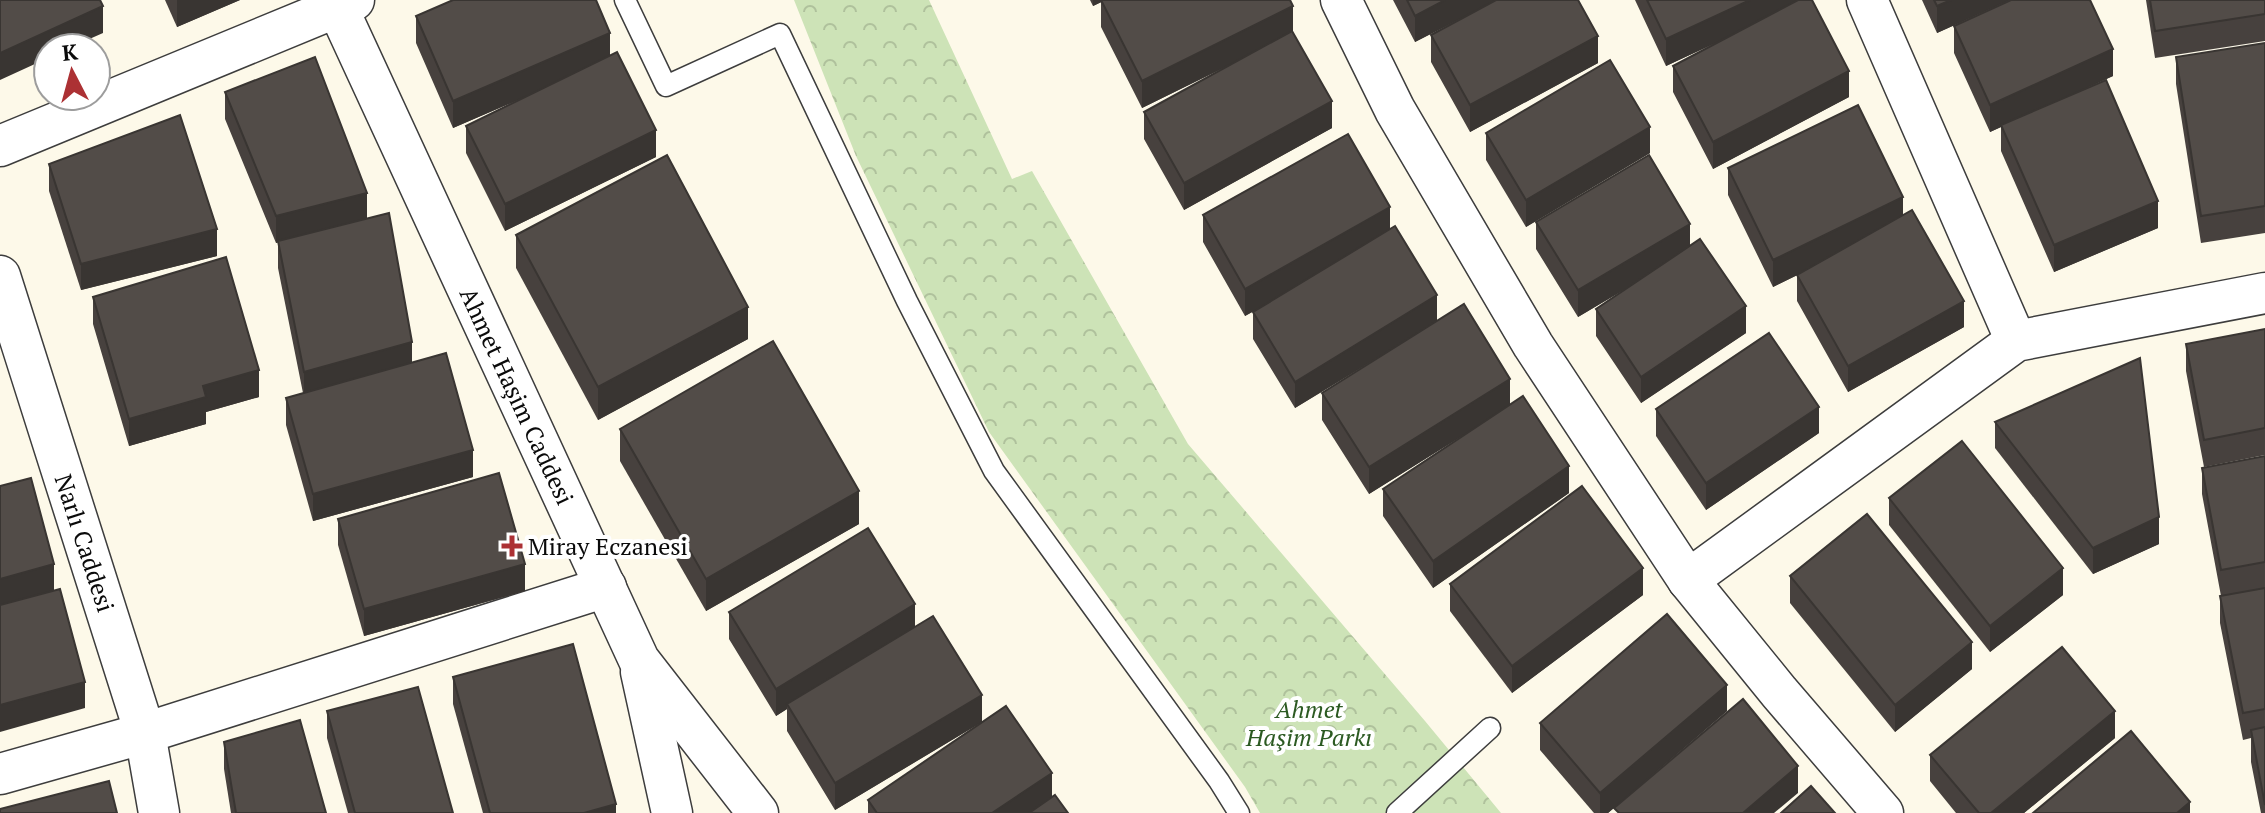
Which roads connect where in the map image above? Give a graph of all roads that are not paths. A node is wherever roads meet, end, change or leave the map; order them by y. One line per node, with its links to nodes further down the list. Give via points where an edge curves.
1 (625, 0): 18 (lane, via 666,86 780,34 994,471)
2 (1341, 0): 9 (street, via 1395,110 1533,345)
3 (1867, 0): 8 (street)
4 (342, 2): 5 (street); 10 (street, Ahmet Haşim Caddesi)
5 (0, 146)
6 (0, 276): 13 (street, Narlı Caddesi)
7 (2265, 293): 8 (street)
8 (2016, 341): 9 (street)
9 (1688, 580): 20 (street)
10 (606, 587): 11 (street, Ahmet Haşim Caddesi); 13 (street)
11 (639, 660): 16 (street); 17 (street, Ahmet Haşim Caddesi)
12 (1490, 728): 19 (lane)
13 (145, 733): 14 (street); 15 (street, Narlı Caddesi)
14 (0, 774)
15 (159, 813)
16 (672, 813)
17 (758, 813)
18 (1239, 813)
19 (1397, 813)
20 (1883, 813)

